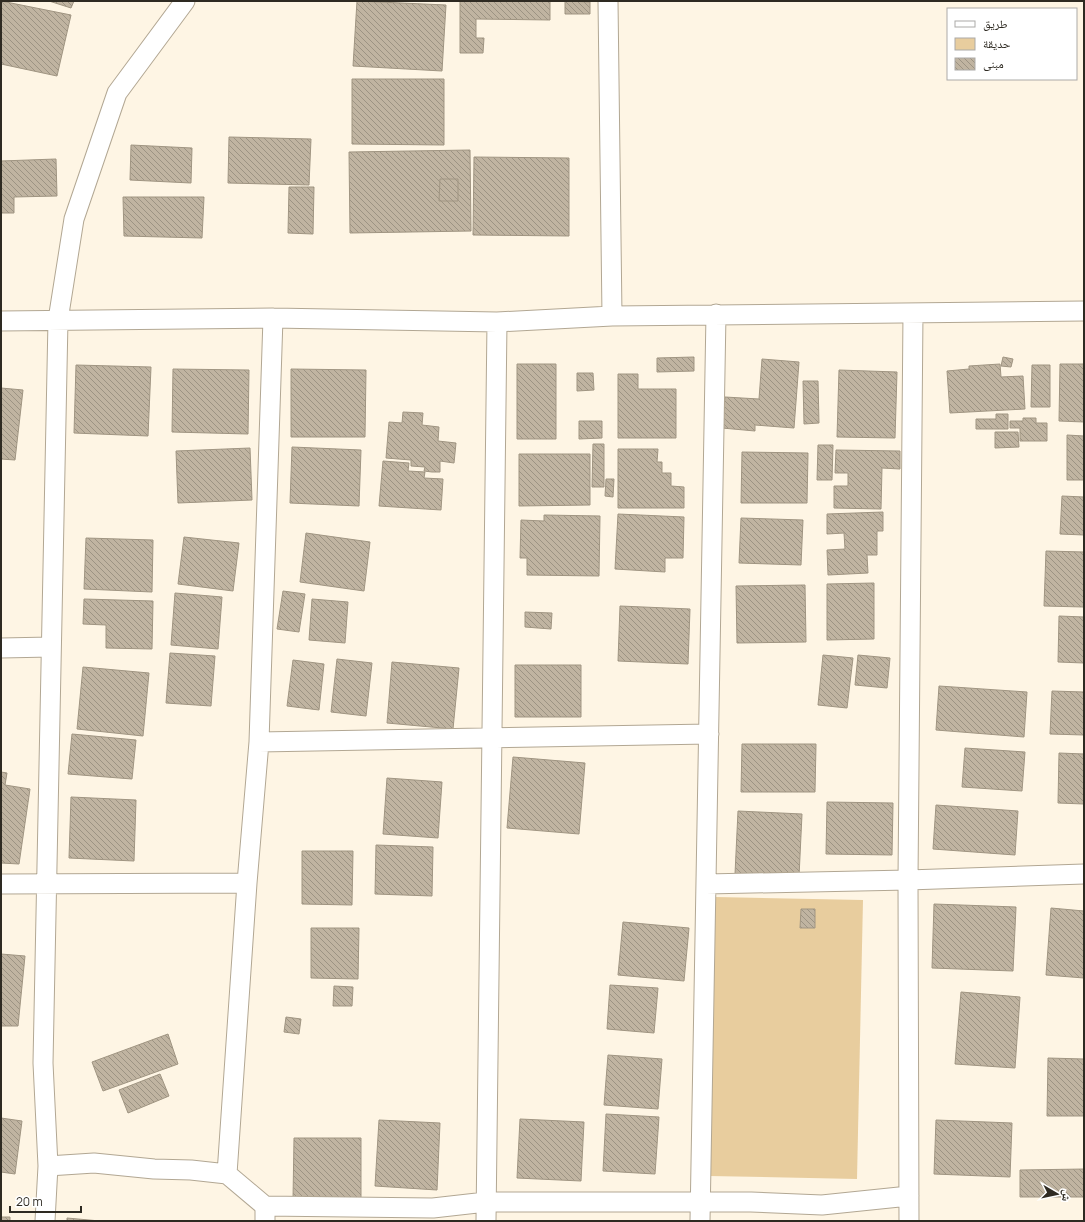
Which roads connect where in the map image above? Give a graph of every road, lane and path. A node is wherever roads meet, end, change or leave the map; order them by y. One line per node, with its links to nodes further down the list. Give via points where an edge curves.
1 (185, 1): 8 (street, via 117,93 74,219)
2 (608, 1): 6 (street)
3 (1084, 311): 4 (street)
4 (913, 313): 5 (street); 17 (street)
5 (716, 314): 6 (street); 13 (street)
6 (612, 316): 10 (street)
7 (273, 318): 8 (street); 10 (street); 15 (street)
8 (58, 320): 9 (street); 11 (street)
9 (1, 321)
10 (497, 322): 14 (street)
11 (51, 647): 12 (street); 20 (street)
12 (1, 648)
13 (709, 734): 14 (street); 21 (street)
14 (492, 738): 15 (street); 26 (street)
15 (259, 742): 18 (street)
16 (1084, 874): 17 (street)
17 (908, 880): 21 (street); 24 (street)
18 (247, 883): 20 (street); 23 (street)
19 (1, 884): 20 (street)
20 (46, 884): 22 (street, via 43,1063)
21 (706, 884): 25 (street)
22 (48, 1166): 23 (street, via 94,1163 154,1170 191,1170); 28 (street)
23 (227, 1174): 27 (street)
24 (910, 1196): 25 (street, via 822,1205); 30 (street)
25 (700, 1201): 26 (street); 29 (street)
26 (486, 1212): 27 (street, via 433,1208)
27 (265, 1214)
28 (45, 1221)
29 (700, 1221)
30 (909, 1221)

